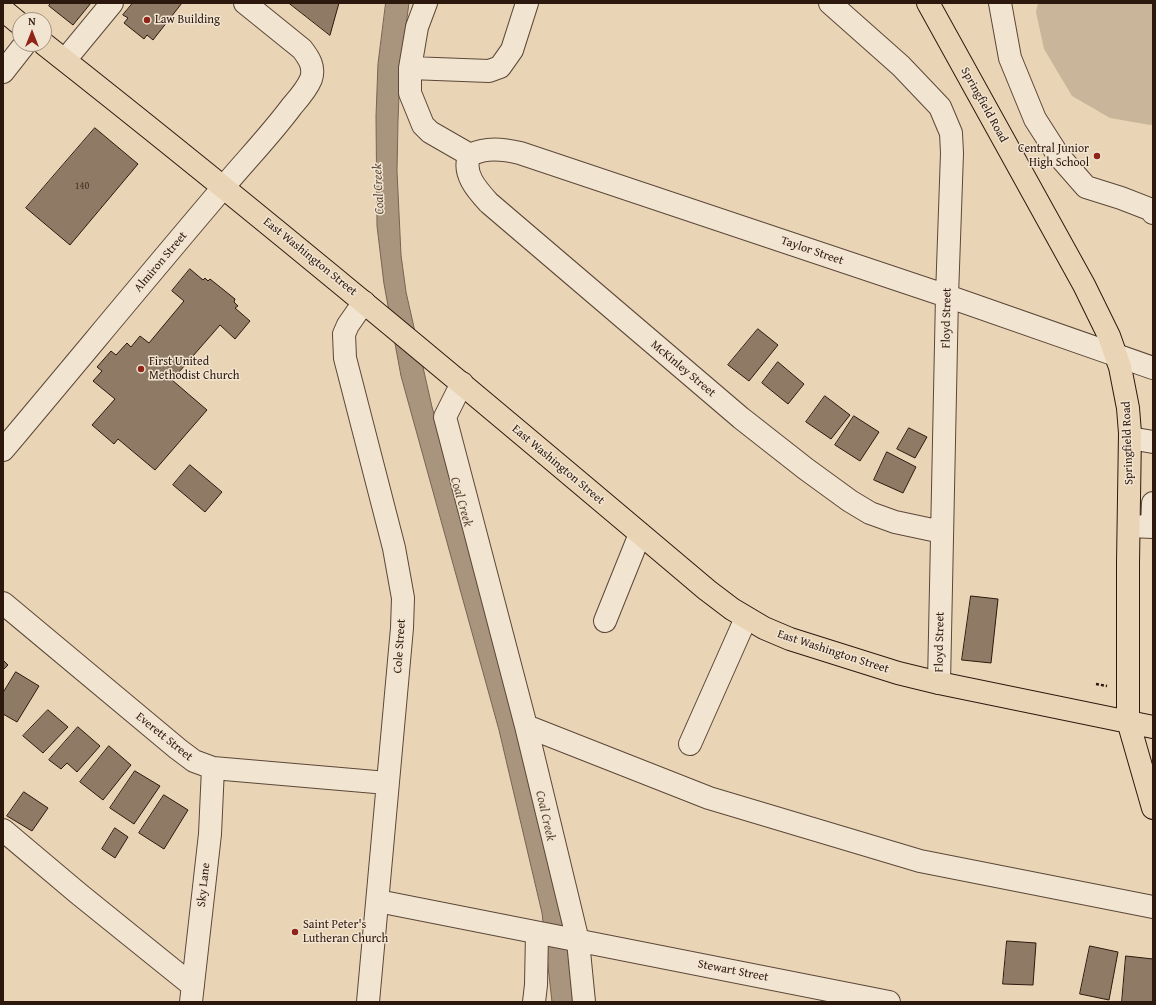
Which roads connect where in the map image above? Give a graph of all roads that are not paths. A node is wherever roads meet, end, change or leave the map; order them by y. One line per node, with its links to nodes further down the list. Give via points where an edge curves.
1 (112, 3): 12 (street)
2 (245, 3): 16 (street, Almiron Street, via 302,49 313,70 308,86 282,120)
3 (426, 3): 13 (street, via 417,27)
4 (527, 3): 13 (street, via 512,50 500,67 489,71)
5 (830, 3): 18 (street, Floyd Street, via 901,66 940,107 947,120 951,133 952,153)
6 (928, 3): 20 (main road, Springfield Road, via 1084,285 1107,330)
7 (1000, 3): 17 (street, via 1010,58 1036,119 1058,155 1086,187 1152,210)
8 (3, 10): 9 (main road)
9 (12, 17)
10 (52, 50): 12 (main road, East Washington Street)
11 (19, 52): 14 (street)
12 (65, 60): 16 (main road, East Washington Street)
13 (410, 68): 15 (street, via 410,93 424,125 430,132)
14 (3, 72)
15 (470, 155): 18 (street, Taylor Street, via 484,150 505,149 520,152); 29 (street, McKinley Street, via 468,170 473,184 489,203 741,418 806,469 870,513 895,522)
16 (224, 186): 19 (main road, East Washington Street); 25 (street, Almiron Street)
17 (1153, 213)
18 (947, 296): 20 (street, Taylor Street); 29 (street, Floyd Street)
19 (364, 302): 22 (main road, East Washington Street); 40 (street, Cole Street, via 344,334 345,358 394,548 402,598 402,628)
20 (1116, 355): 21 (street, Taylor Street); 23 (main road, Springfield Road, via 1125,388)
21 (1153, 368)
22 (462, 383): 30 (main road, East Washington Street); 36 (street, via 446,417)
23 (1130, 438): 24 (street); 27 (main road, Springfield Road)
24 (1153, 442)
25 (3, 450)
26 (1153, 503): 28 (street)
27 (1129, 526): 28 (street); 35 (main road, Springfield Road)
28 (1152, 527)
29 (942, 532): 34 (street, Floyd Street)
30 (640, 534): 32 (main road, East Washington Street, via 707,590); 33 (street)
31 (3, 603): 39 (street, Everett Street, via 178,749 194,761)
32 (746, 618): 34 (main road, East Washington Street, via 790,639); 38 (street)
33 (605, 622)
34 (939, 683): 35 (main road, East Washington Street)
35 (1128, 721): 37 (main road, East Washington Street); 41 (main road, Springfield Road)
36 (526, 726): 44 (street, via 709,798 920,861); 46 (street)
37 (1153, 727)
38 (690, 744)
39 (213, 768): 40 (street, Everett Street); 47 (street, Sky Lane, via 210,834)
40 (387, 783): 43 (street, Cole Street)
41 (1153, 808)
42 (3, 830): 47 (street)
43 (378, 901): 45 (street); 48 (street, Cole Street)
44 (1153, 907)
45 (536, 933): 46 (street, Stewart Street); 49 (street)
46 (578, 941): 50 (street); 51 (street, Stewart Street)
47 (192, 994)
48 (368, 1002)
49 (534, 1002)
50 (584, 1002)
51 (889, 1002)

